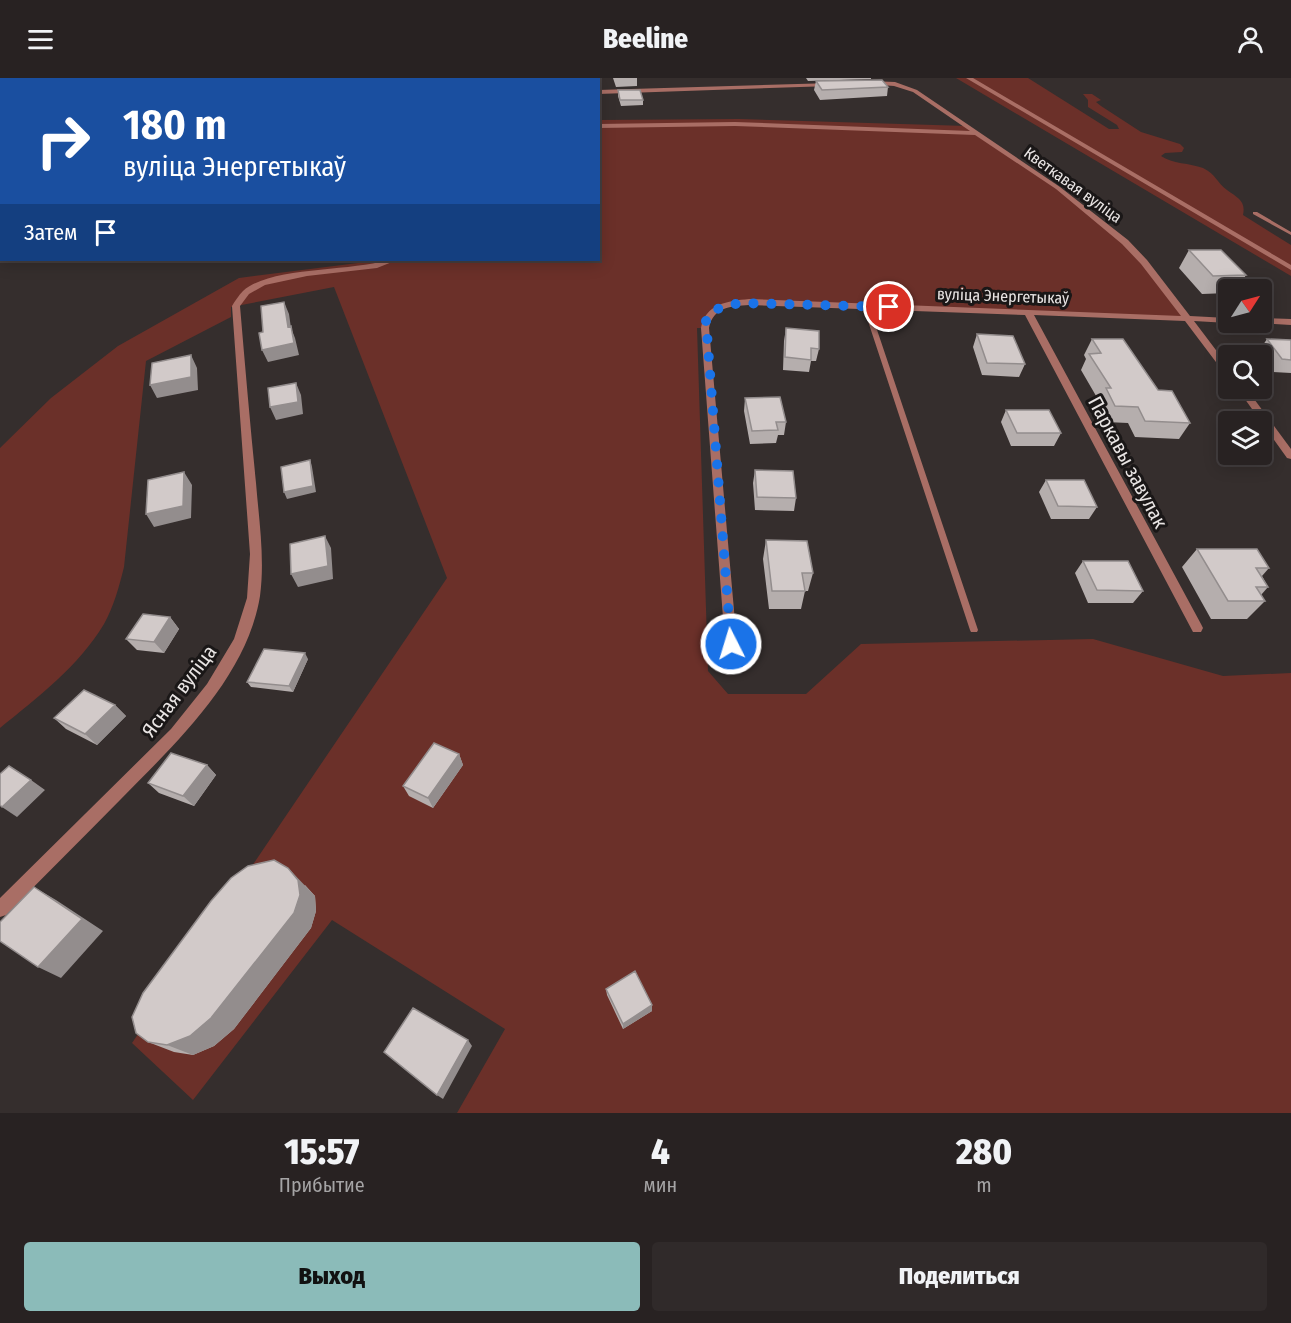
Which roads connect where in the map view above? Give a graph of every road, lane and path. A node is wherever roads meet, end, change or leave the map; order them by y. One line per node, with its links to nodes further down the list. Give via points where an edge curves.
1 (969, 78): 10 (street)
2 (864, 83): 6 (street, Кветкавая вуліца, via 895,84 922,96)
3 (840, 84): 4 (street)
4 (600, 92)
5 (600, 126): 6 (street, via 778,125)
6 (977, 134): 13 (street, Кветкавая вуліца, via 1102,222 1144,262)
7 (1255, 213): 8 (lane)
8 (1291, 234)
9 (390, 261): 23 (street, Ясная вуліца, via 276,279 239,298 236,306 256,554 251,612 225,667 182,725)
10 (1291, 268)
11 (866, 306): 12 (street, вуліца Энергетыкаў); 21 (lane); 22 (street, вуліца Энергетыкаў, via 739,303 709,315 705,328)
12 (1028, 312): 13 (street, вуліца Энергетыкаў); 20 (street, Паркавы завулак)
13 (1188, 318): 14 (street, вуліца Энергетыкаў); 17 (street, Кветкавая вуліца)
14 (1218, 320)
15 (1272, 321): 16 (street)
16 (1291, 322)
17 (1218, 358)
18 (1248, 399): 19 (street)
19 (1291, 456)
20 (1197, 628)
21 (974, 630)
22 (731, 644)
23 (0, 909)

